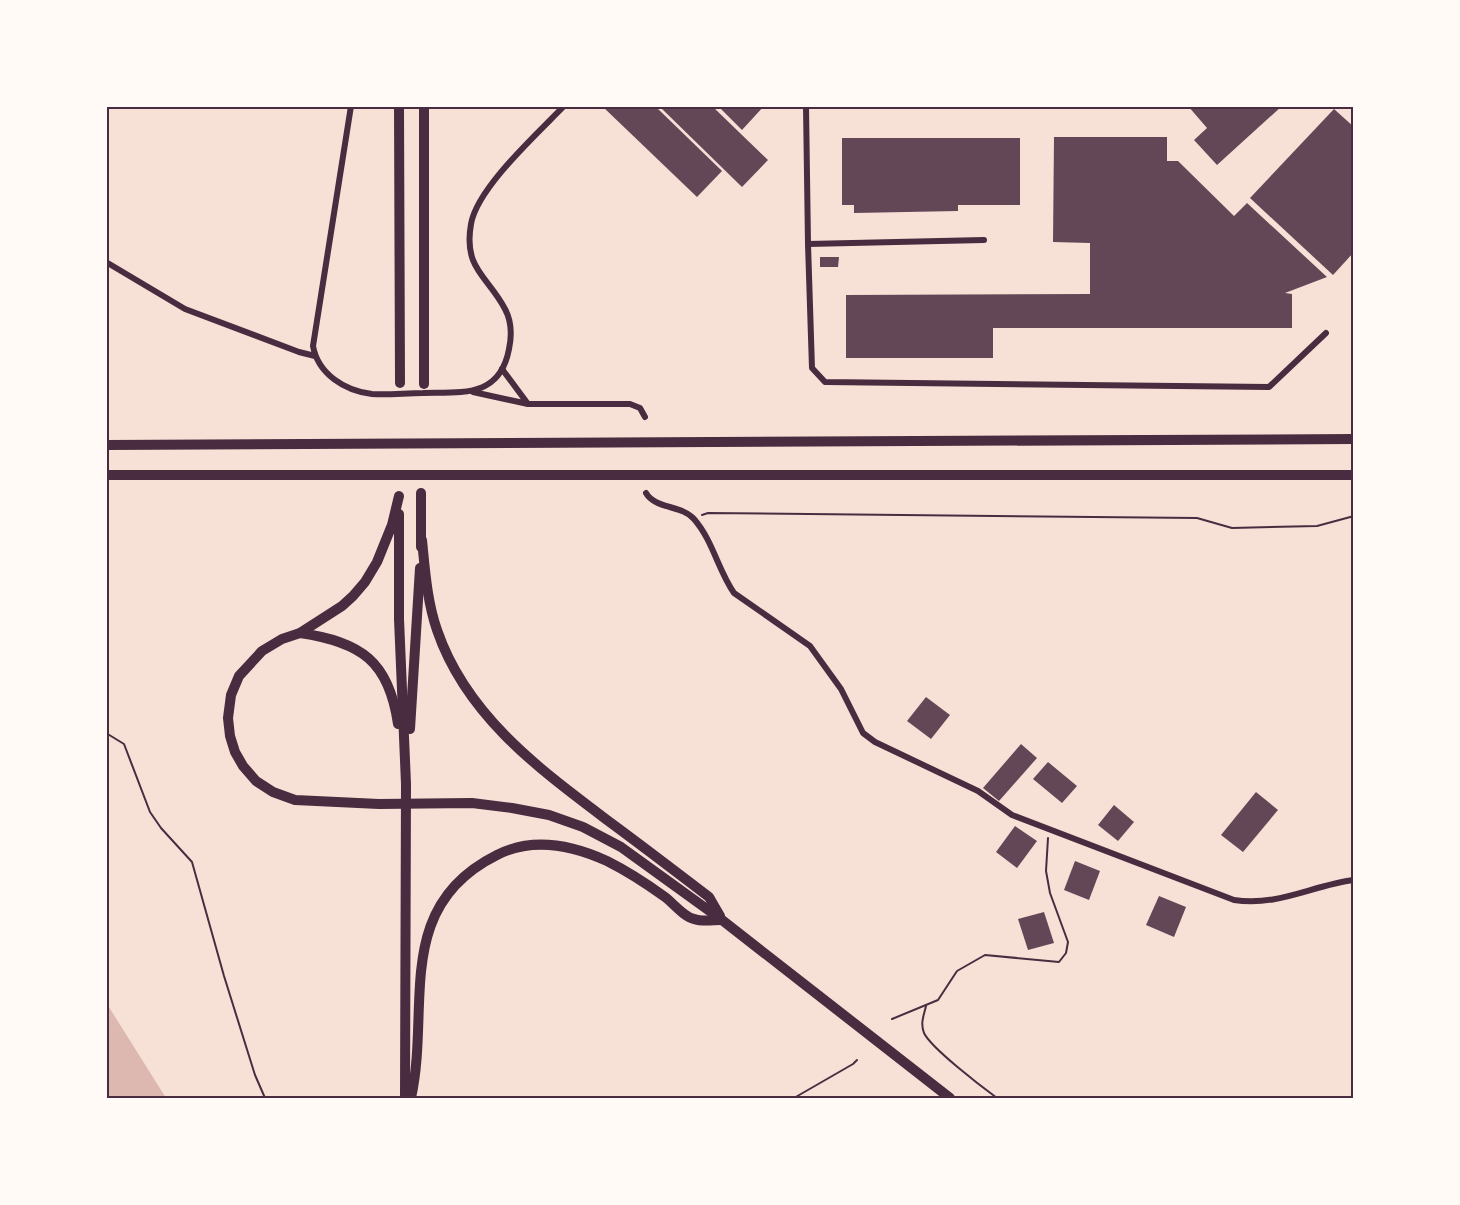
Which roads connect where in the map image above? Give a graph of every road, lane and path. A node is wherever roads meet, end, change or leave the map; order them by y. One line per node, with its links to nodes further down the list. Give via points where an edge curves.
1 (351, 106): 10 (street, via 313,346)
2 (399, 106): 12 (highway)
3 (424, 106): 13 (highway)
4 (564, 106): 11 (street, via 497,178 471,222 473,261 510,323 508,357)
5 (806, 106): 7 (street)
6 (984, 240): 7 (street)
7 (808, 244): 9 (street, via 812,368 825,382 1269,387)
8 (106, 262): 10 (street, via 185,309)
9 (1326, 333)
10 (315, 356): 14 (street, via 332,379 372,394)
11 (502, 369): 14 (street, via 494,380); 15 (street)
12 (400, 383)
13 (424, 384)
14 (472, 392): 15 (street)
15 (528, 404): 16 (street, via 630,404 640,408)
16 (645, 417)
17 (1353, 439): 18 (highway)
18 (106, 445)
19 (106, 475): 20 (highway)
20 (1353, 475)
21 (421, 493): 25 (highway)
22 (646, 493): 24 (street)
23 (1353, 516): 24 (path, via 1317,526 1232,528 1197,518 708,513)
24 (694, 519): 29 (street, via 734,593 798,637 818,656 842,689 857,724 869,739 978,791 1012,815)
25 (422, 540): 28 (highway); 31 (highway, via 428,599 437,630 461,681 481,711 560,784 709,897)
26 (300, 633): 28 (highway, via 345,644 365,655 380,670 395,706); 28 (highway, via 342,606 365,582 389,533 399,496); 31 (highway, via 262,651 239,676 231,695 230,736 243,766 256,781 295,800 472,803 549,815 621,847)
27 (106, 733): 35 (path, via 124,744 150,812 192,862)
28 (406, 784): 36 (highway)
29 (1049, 830): 30 (street, via 1241,902 1288,897); 32 (path, via 1046,871 1068,942 1066,953 1059,962 985,955 957,971 938,1000)
30 (1353, 880)
31 (722, 920): 37 (highway, via 692,919 629,874 574,849 521,846 473,868 445,898 425,943 419,973); 39 (highway)
32 (926, 1006): 33 (path); 40 (path, via 922,1021 925,1034)
33 (892, 1019)
34 (857, 1060): 38 (path)
35 (265, 1098)
36 (405, 1098)
37 (411, 1098)
38 (794, 1098)
39 (950, 1098)
40 (997, 1098)

